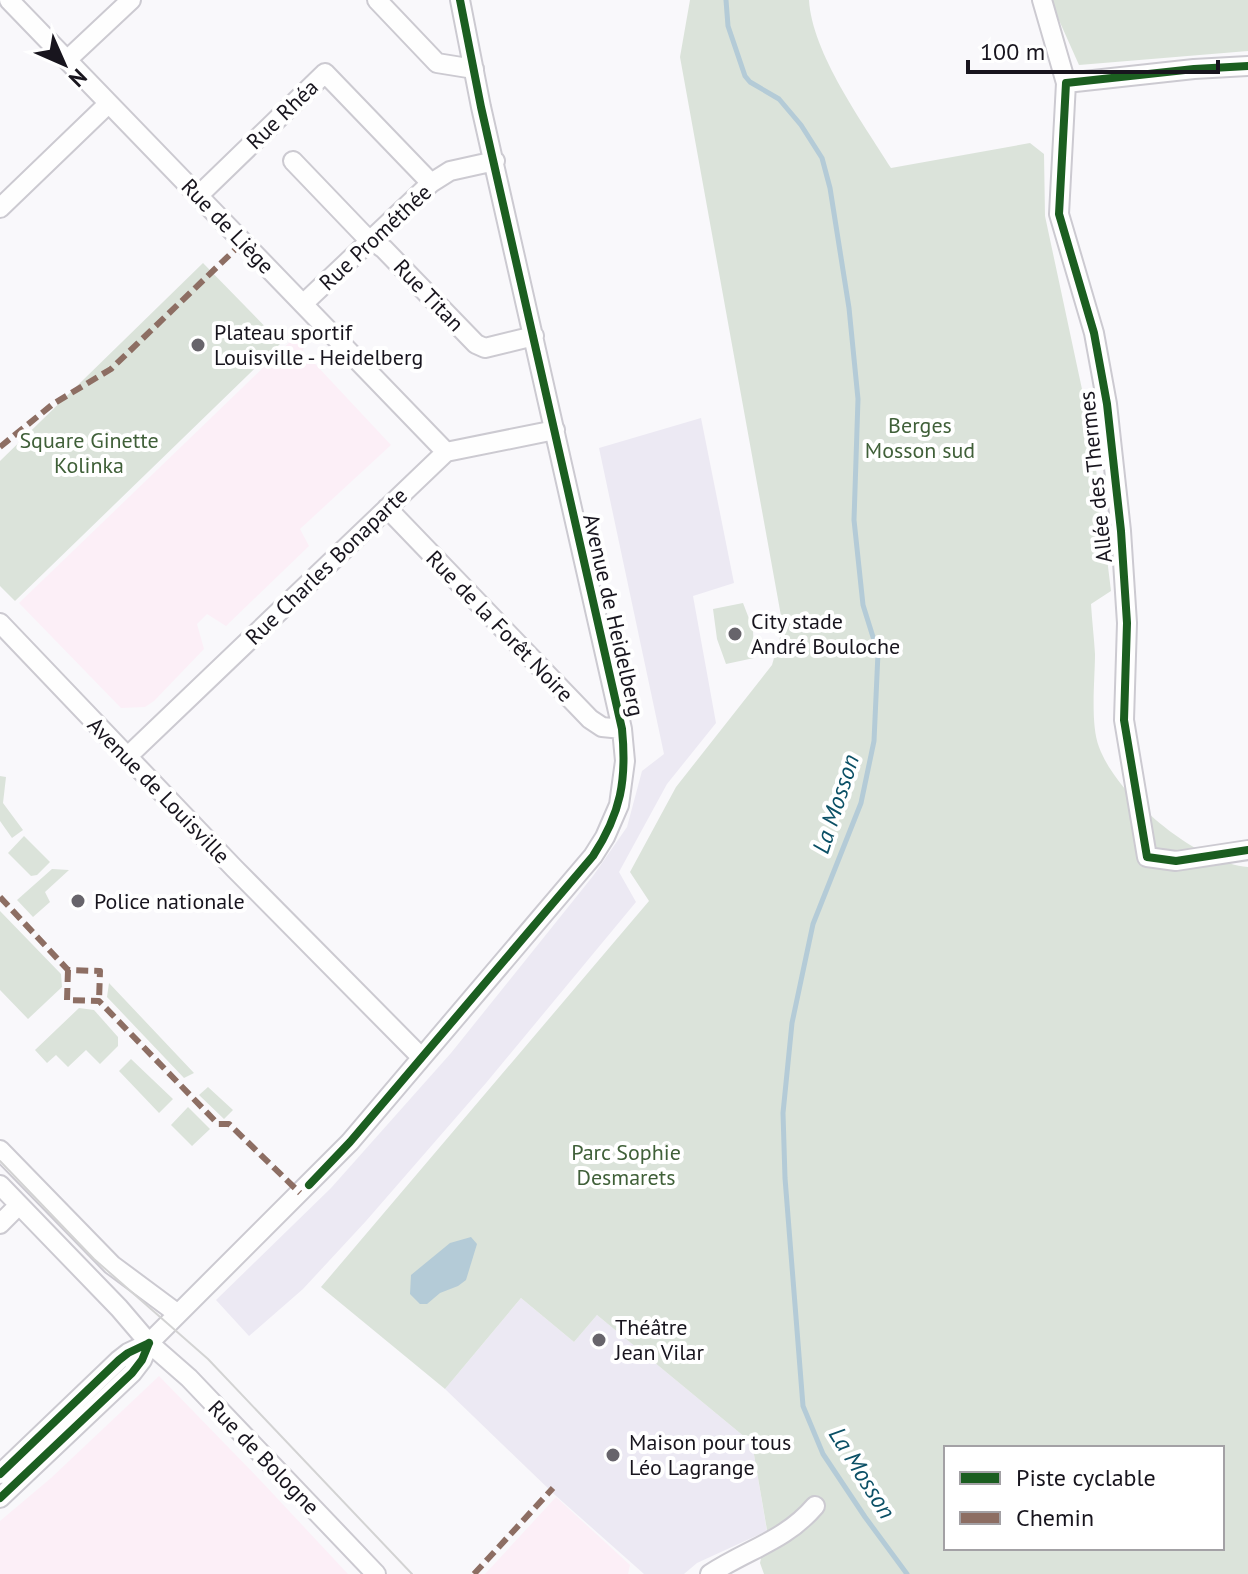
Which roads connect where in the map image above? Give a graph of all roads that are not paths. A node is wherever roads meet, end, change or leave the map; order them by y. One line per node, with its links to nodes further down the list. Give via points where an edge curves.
1 (9, 0): 6 (street, Rue de Liège)
2 (131, 0): 6 (street)
3 (377, 0): 8 (street, via 437,63)
4 (460, 0): 8 (street, Avenue de Heidelberg)
5 (1042, 0): 9 (street, Allée des Thermes)
6 (67, 60): 10 (street, Rue de Liège)
7 (1248, 66): 9 (street)
8 (474, 69): 12 (street, Avenue de Heidelberg)
9 (1066, 83): 25 (street, Allée des Thermes, via 1059,214 1094,333 1107,404 1126,608 1124,720 1147,857 1186,860)
10 (108, 104): 14 (street, Rue de Liège); 15 (street)
11 (293, 161): 16 (street)
12 (495, 161): 13 (street, Rue Prométhée, via 450,171); 18 (street, Avenue de Heidelberg)
13 (431, 183): 14 (street, Rue Rhéa, via 325,73); 16 (street, Rue Prométhée)
14 (198, 196): 17 (street, Rue de Liège)
15 (0, 208)
16 (372, 238): 17 (street, Rue Prométhée); 18 (street, Rue Titan, via 476,344 485,348)
17 (303, 304): 20 (street, Rue de Liège)
18 (534, 336): 19 (street, Avenue de Heidelberg)
19 (555, 430): 20 (street); 23 (street, Avenue de Heidelberg)
20 (446, 452): 21 (street, Rue Charles Bonaparte)
21 (387, 508): 23 (street, Rue de la Forêt Noire, via 590,719 602,727); 24 (street, Rue Charles Bonaparte)
22 (0, 623): 24 (street, Avenue de Louisville)
23 (622, 729): 26 (street, Avenue de Heidelberg, via 623,785 605,837 567,889)
24 (127, 757): 26 (street, Avenue de Louisville)
25 (1248, 850)
26 (420, 1056): 31 (street, Avenue de Heidelberg, via 350,1142)
27 (0, 1150): 31 (street, via 112,1265)
28 (0, 1185): 29 (street, Rue de Bologne)
29 (19, 1205): 30 (street); 32 (street, Rue de Bologne)
30 (0, 1224)
31 (178, 1314): 32 (street, Avenue de Heidelberg)
32 (149, 1343): 33 (street, via 119,1360); 34 (street, via 132,1373); 36 (street, Rue de Bologne)
33 (0, 1474)
34 (0, 1498)
35 (815, 1506): 37 (street, via 786,1535)
36 (376, 1574)
37 (710, 1574)

